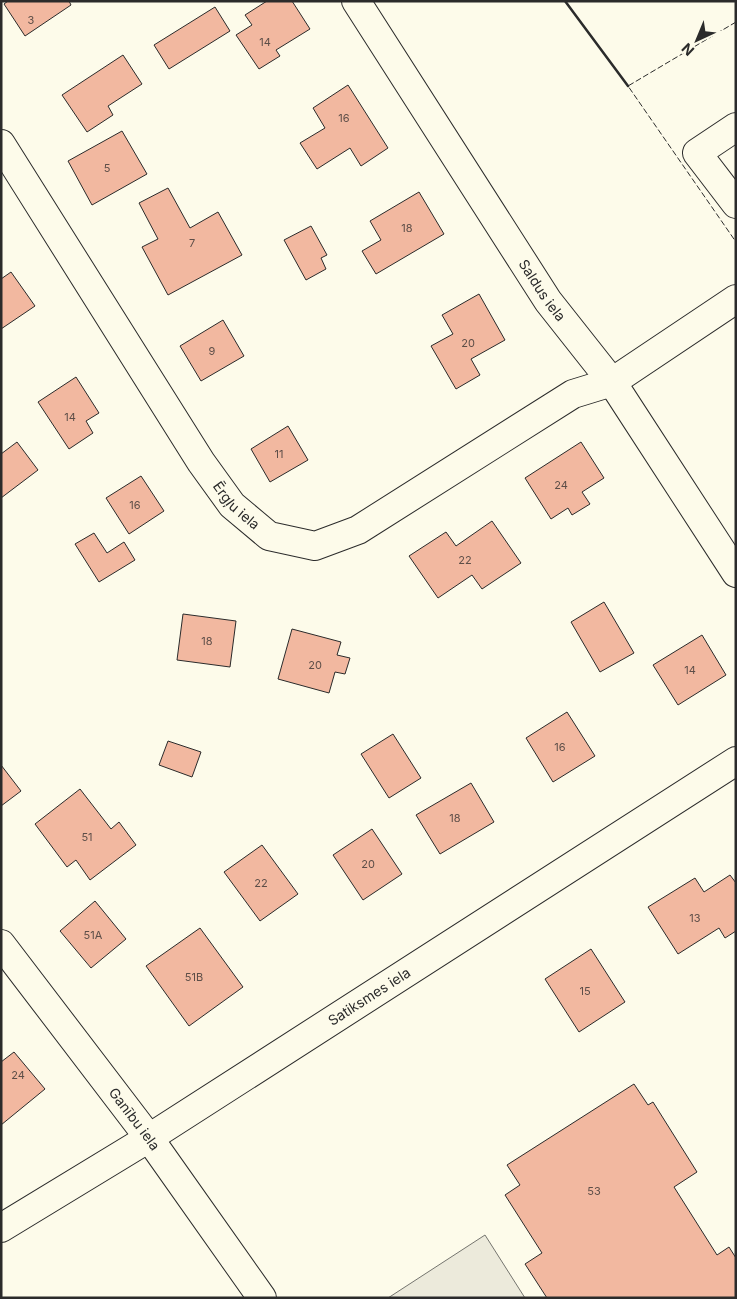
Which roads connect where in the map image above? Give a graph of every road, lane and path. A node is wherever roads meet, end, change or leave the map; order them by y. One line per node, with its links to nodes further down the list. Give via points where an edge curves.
1 (356, 1): 6 (street, Saldus iela, via 548,301)
2 (736, 127): 4 (street, via 697,153)
3 (1, 144): 6 (street, Ērgļu iela, via 201,462 232,505 269,536 315,546 358,530 573,394)
4 (736, 204)
5 (736, 298): 6 (street, Ērgļu iela)
6 (612, 382): 7 (street, Saldus iela)
7 (736, 573)
8 (736, 761): 10 (street, Satiksmes iela)
9 (1, 944): 10 (street, Ganību iela)
10 (149, 1138): 11 (street, Satiksmes iela); 12 (street, Ganību iela)
11 (1, 1228)
12 (262, 1298)

